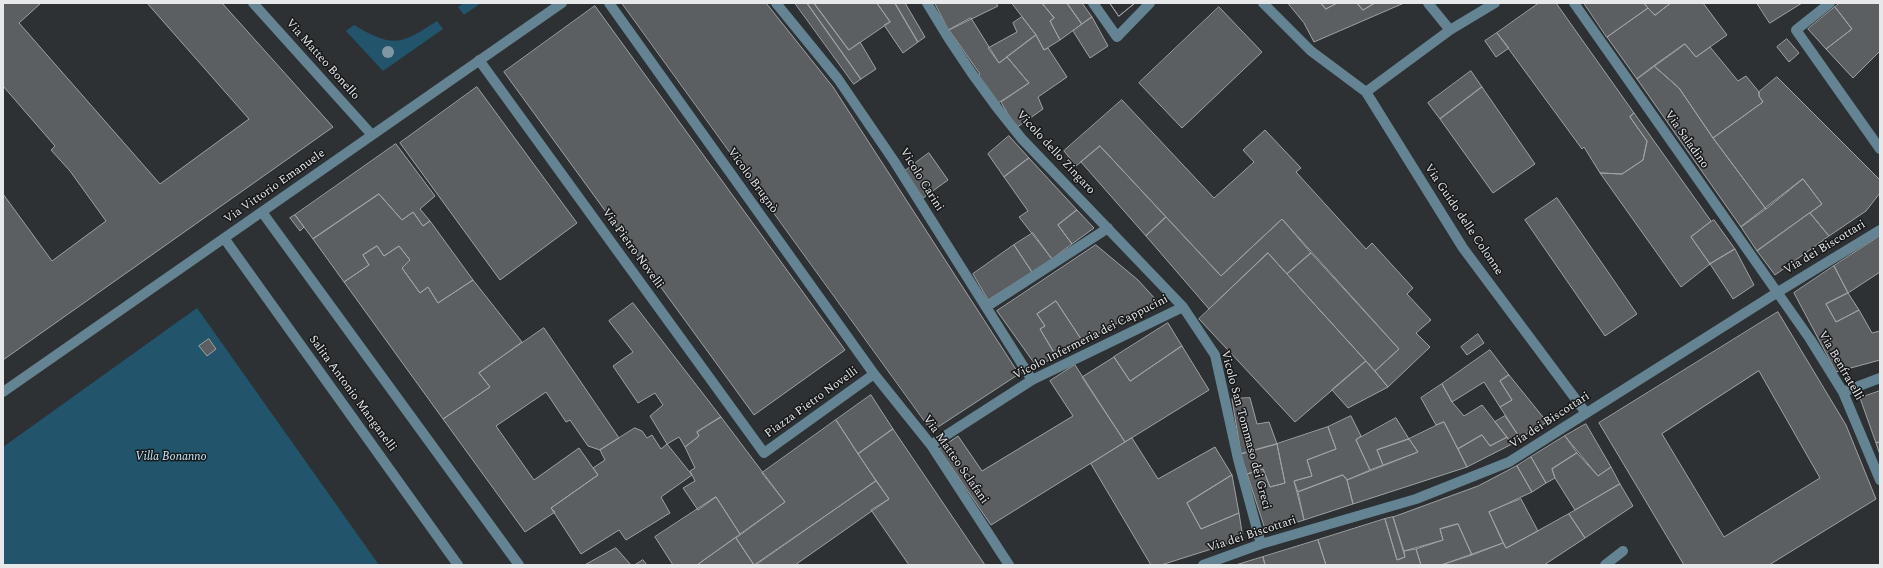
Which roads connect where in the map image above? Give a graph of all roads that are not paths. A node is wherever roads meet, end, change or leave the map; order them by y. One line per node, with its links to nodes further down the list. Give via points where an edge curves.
1 (253, 3): 16 (street, Via Matteo Bonello)
2 (562, 3): 14 (street, Via Vittorio Emanuele)
3 (609, 3): 25 (street, Vicolo Brugnò)
4 (776, 3): 23 (street, Vicolo Carini, via 838,79 894,161)
5 (927, 3): 19 (street, Vicolo dello Zingaro, via 942,30 1002,115)
6 (1093, 3): 7 (street, via 1117,37)
7 (1150, 3)
8 (1263, 3): 15 (street, Via Guido delle Colonne, via 1311,50)
9 (1428, 3): 13 (street)
10 (1495, 3): 13 (street)
11 (1574, 3): 22 (street, Via Saladino)
12 (1830, 3): 17 (street, via 1796,30)
13 (1450, 30): 15 (street)
14 (479, 60): 16 (street, Via Vittorio Emanuele); 32 (street, Via Pietro Novelli)
15 (1366, 92): 30 (street, Via Guido delle Colonne, via 1463,248)
16 (372, 135): 18 (street, Via Vittorio Emanuele)
17 (1880, 149)
18 (262, 212): 21 (street, Via Vittorio Emanuele); 37 (street)
19 (1108, 228): 23 (street); 24 (street, Vicolo dello Zingaro)
20 (1880, 230): 22 (street, Via dei Biscottari)
21 (224, 238): 28 (street, Via Vittorio Emanuele); 36 (street, Salita Antonio Manganelli)
22 (1778, 292): 29 (street, Via Benfratelli); 30 (street, Via dei Biscottari)
23 (986, 307): 27 (street, Vicolo Carini)
24 (1183, 307): 27 (street, Vicolo Infermeria dei Cappucini); 34 (street, Vicolo San Tommaso dei Greci, via 1215,355 1238,459)
25 (874, 374): 31 (street, Via Matteo Sclafani); 32 (street, Piazza Pietro Novelli)
26 (1880, 378): 29 (street)
27 (1032, 380): 31 (street, Vicolo Infermeria dei Cappucini)
28 (3, 392)
29 (1843, 392): 33 (street, Via Benfratelli)
30 (1586, 413): 34 (street, Via dei Biscottari, via 1509,462 1416,499)
31 (931, 445): 38 (street, Via Matteo Sclafani)
32 (764, 453)
33 (1880, 480)
34 (1261, 544): 39 (street, Via dei Biscottari)
35 (1623, 551): 40 (street)
36 (458, 565)
37 (519, 565)
38 (1009, 565)
39 (1203, 565)
40 (1605, 565)

